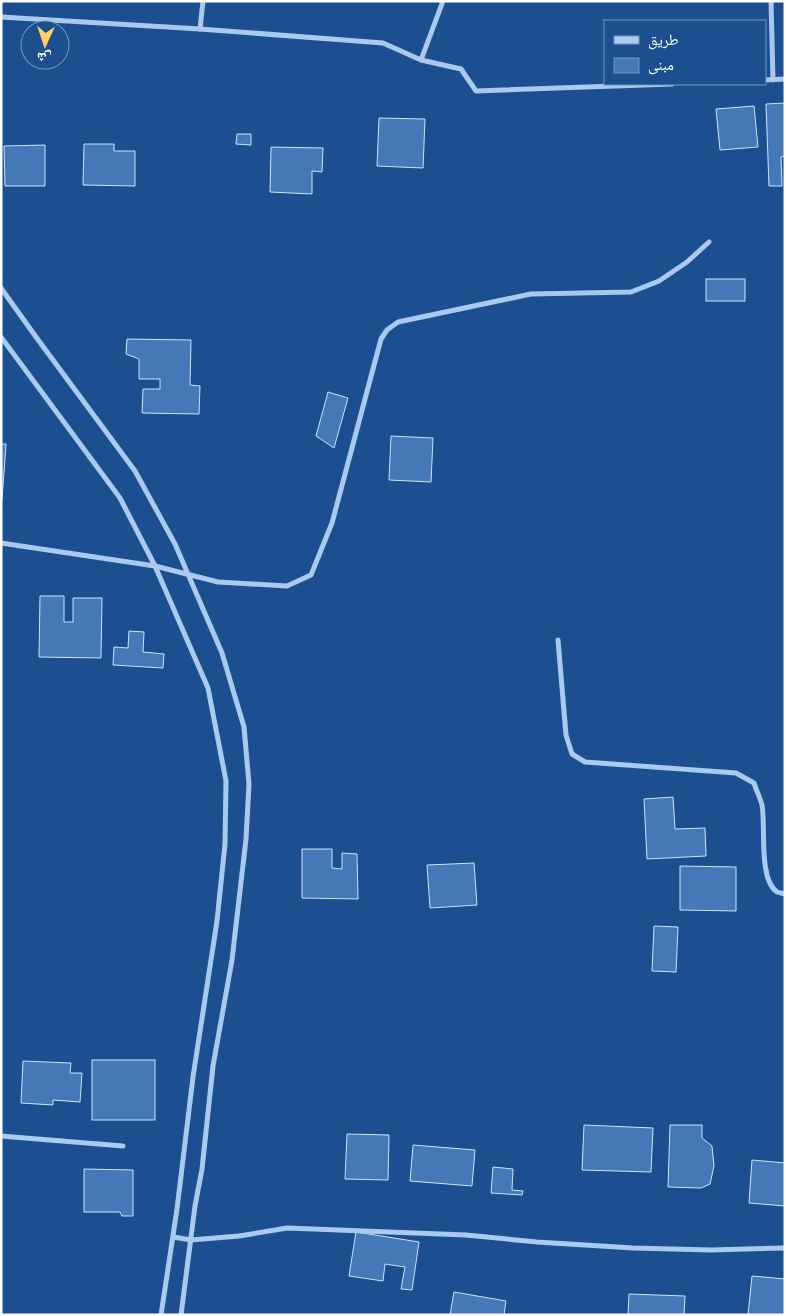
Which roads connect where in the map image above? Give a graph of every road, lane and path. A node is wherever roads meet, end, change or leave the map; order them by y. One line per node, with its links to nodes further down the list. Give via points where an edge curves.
1 (203, 1): 5 (street)
2 (443, 1): 6 (street)
3 (771, 1): 9 (street)
4 (1, 17): 5 (street)
5 (200, 29): 6 (street, via 383,43)
6 (420, 60): 10 (street, via 461,69 476,91)
7 (785, 79): 9 (street)
8 (766, 80): 9 (street)
9 (774, 80)
10 (644, 85)
11 (709, 242): 16 (street, via 659,281 631,292 531,294 398,322 387,330 381,340 332,523 311,575 286,586 271,586 218,582)
12 (1, 288): 16 (street, via 135,471)
13 (1, 338): 15 (street, via 120,498)
14 (1, 543): 15 (street)
15 (155, 566): 16 (street); 21 (street, via 208,688 226,781 225,844 217,921)
16 (188, 574): 22 (street, via 222,653 235,694 244,727 249,784 232,960 213,1066)
17 (558, 640): 18 (street, via 566,735 572,754 586,762 736,773 754,782 762,804 768,876 777,892)
18 (785, 894)
19 (1, 1136): 20 (street)
20 (123, 1146)
21 (173, 1237): 22 (street); 24 (street)
22 (191, 1240): 23 (street, via 287,1228 466,1235 633,1248); 25 (street)
23 (785, 1248)
24 (161, 1315)
25 (181, 1315)

